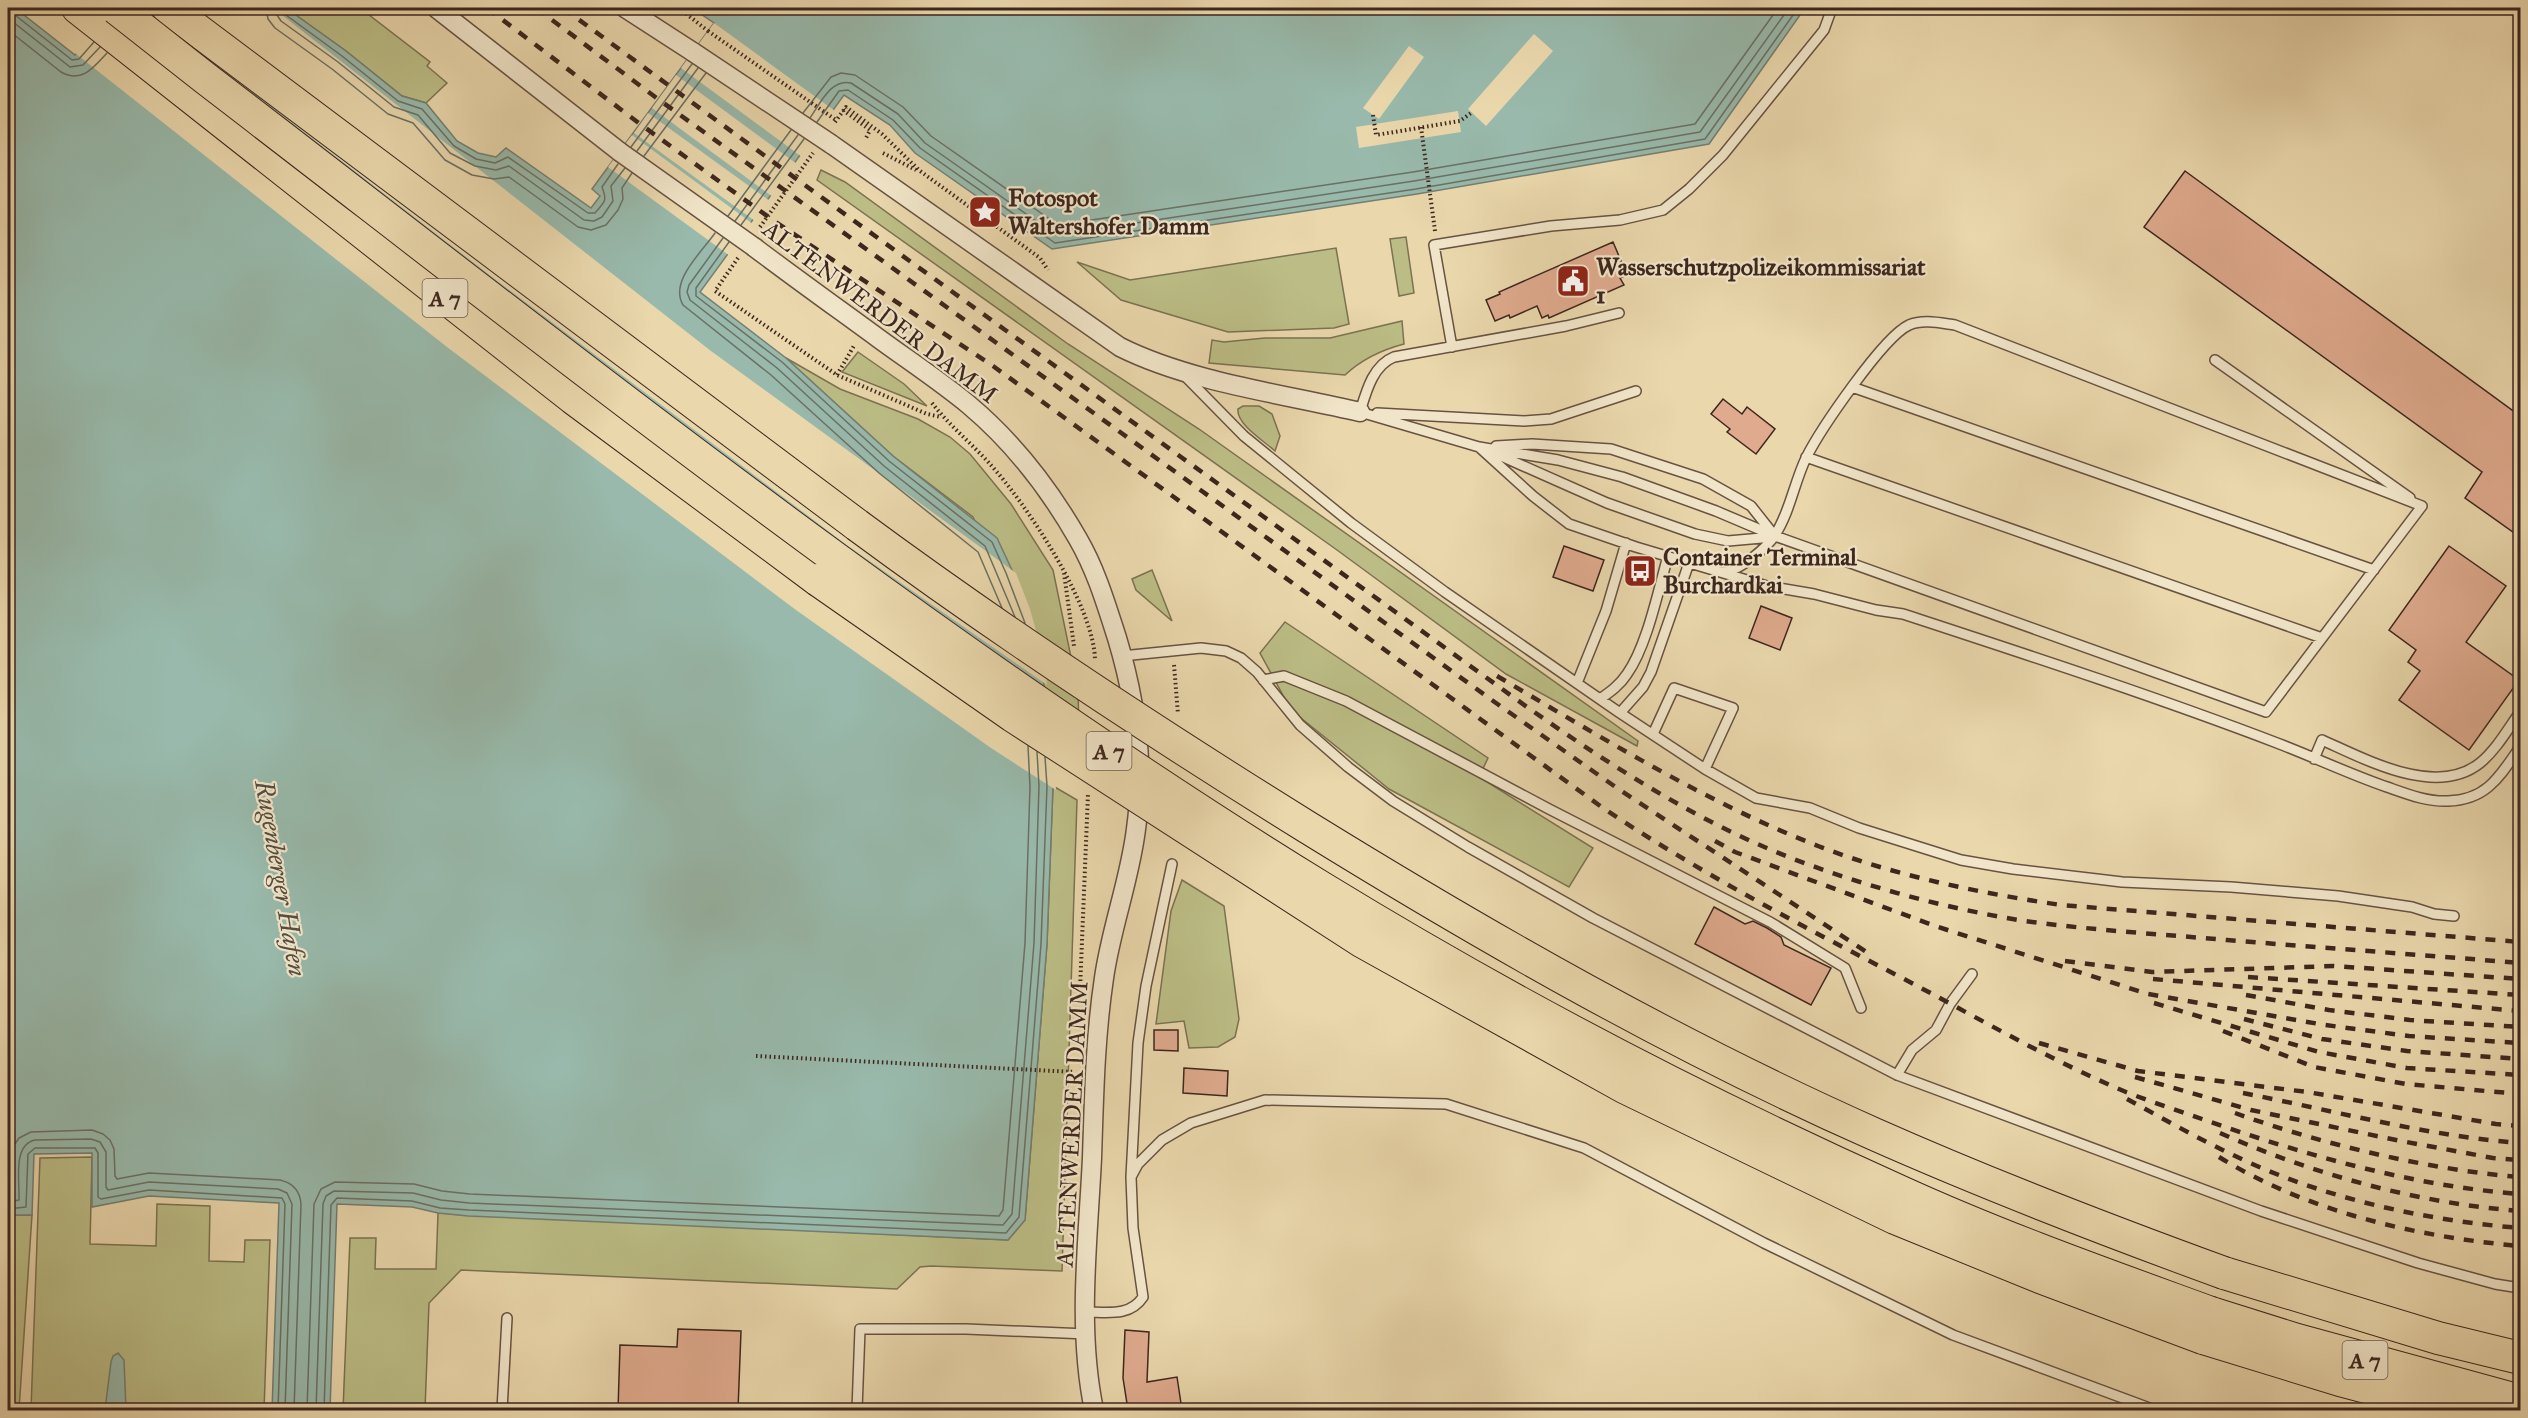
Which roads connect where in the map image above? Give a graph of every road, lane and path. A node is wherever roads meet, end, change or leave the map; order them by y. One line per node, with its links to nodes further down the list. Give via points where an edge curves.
1 (78, 8): 73 (highway, A 7, bridge, via 573,398 818,580 1013,716 1363,942 1624,1087 1895,1218 2203,1338)
2 (116, 8): 67 (highway, A 7, bridge, via 834,559 1163,787 1454,966 1753,1124 1905,1194 2054,1256 2286,1337)
3 (168, 8): 66 (highway, A 7, bridge, via 989,621 1240,786 1526,958 1735,1067 1872,1133 2008,1191 2224,1273 2438,1338)
4 (436, 8): 20 (street, ALTENWERDER DAMM, bridge, via 620,152)
5 (625, 8): 14 (street, bridge)
6 (679, 8): 11 (path, bridge)
7 (1833, 8): 24 (lane, via 1824,30 1723,155 1663,210 1620,220 1540,227 1434,245)
8 (843, 110): 14 (path); 15 (path, via 870,130); 18 (path, via 846,106 882,134)
9 (1471, 113): 12 (path, via 1460,121)
10 (1373, 115): 12 (path, via 1376,135)
11 (844, 126)
12 (1421, 127): 19 (path)
13 (858, 135): 15 (path)
14 (826, 140): 20 (path); 26 (street, via 1120,347)
15 (865, 140): 16 (path)
16 (873, 146)
17 (882, 152): 18 (path)
18 (920, 171): 21 (path, via 1040,258)
19 (1435, 233)
20 (750, 245): 27 (path, via 715,291); 43 (street, ALTENWERDER DAMM, via 970,406 1015,451 1080,541 1099,582)
21 (1052, 276)
22 (1618, 313): 24 (lane)
23 (856, 344): 27 (path)
24 (1452, 347): 30 (lane, via 1386,360 1365,393)
25 (2215, 360): 33 (lane)
26 (1180, 371): 30 (street); 45 (lane, via 1244,436 1351,523)
27 (837, 375): 39 (path, via 942,417 990,464 1033,520)
28 (1852, 387): 32 (lane); 33 (lane, via 1889,338 1910,324 1930,321 1955,325); 38 (lane)
29 (1636, 391): 30 (lane, via 1567,415 1524,421)
30 (1360, 412): 31 (lane)
31 (1479, 447): 34 (lane, via 1558,460 1623,477); 34 (lane, via 1607,503 1695,534 1728,542); 34 (lane, via 1532,444 1611,449 1703,479 1751,506); 35 (lane, via 1569,524)
32 (1806, 457): 34 (lane); 41 (lane)
33 (2422, 506): 38 (lane)
34 (1775, 536): 40 (lane, via 1738,568); 41 (lane, via 2266,712)
35 (1626, 543): 36 (lane); 45 (lane, via 1606,611)
36 (1668, 556): 37 (lane); 46 (lane, via 1640,650 1616,688)
37 (1689, 563): 40 (lane); 48 (lane, via 1651,672 1644,687)
38 (2373, 570): 41 (lane)
39 (1064, 571)
40 (1721, 572): 52 (lane, via 1767,586 1903,614 2278,743)
41 (2322, 638)
42 (1172, 650): 43 (lane); 44 (lane, via 1226,651 1241,658); 49 (path)
43 (1122, 656): 63 (street, ALTENWERDER DAMM, via 1134,710 1138,802 1136,830 1113,924 1096,1047)
44 (1263, 680): 57 (lane, via 1284,676 1346,701 1770,921 1845,968); 60 (lane, via 1300,725 1393,801 1593,918)
45 (1577, 683): 46 (lane)
46 (1600, 699): 48 (lane)
47 (2520, 712): 52 (lane, via 2481,762 2456,776 2420,777 2322,740)
48 (1620, 713): 50 (lane)
49 (1178, 720)
50 (1653, 734): 53 (lane); 53 (lane, via 1674,688 1733,708)
51 (2520, 747): 52 (lane, via 2484,792 2450,801 2411,796)
52 (2314, 759)
53 (1705, 769): 55 (lane, via 1756,798 1810,808 1961,860 2122,882 2338,896)
54 (1172, 864): 61 (lane, via 1138,1043)
55 (2454, 916)
56 (1972, 974): 60 (lane, via 1936,1030 1912,1050)
57 (1861, 1008)
58 (756, 1056): 59 (path)
59 (1076, 1072)
60 (1897, 1075): 62 (lane, via 2261,1211 2418,1263)
61 (1131, 1177): 63 (lane, via 1133,1228 1143,1297 1136,1307 1120,1312); 68 (lane, via 1162,1140 1191,1123 1265,1100 1446,1104 1584,1148 1764,1243 1953,1335)
62 (2520, 1288)
63 (1086, 1312): 65 (street, ALTENWERDER DAMM)
64 (507, 1318): 69 (lane)
65 (1087, 1334): 70 (lane, via 860,1329); 71 (street, ALTENWERDER DAMM)
66 (2520, 1358)
67 (2520, 1401)
68 (2139, 1408): 72 (lane)
69 (502, 1410)
70 (857, 1410)
71 (1094, 1410)
72 (2155, 1410)
73 (2453, 1410)

